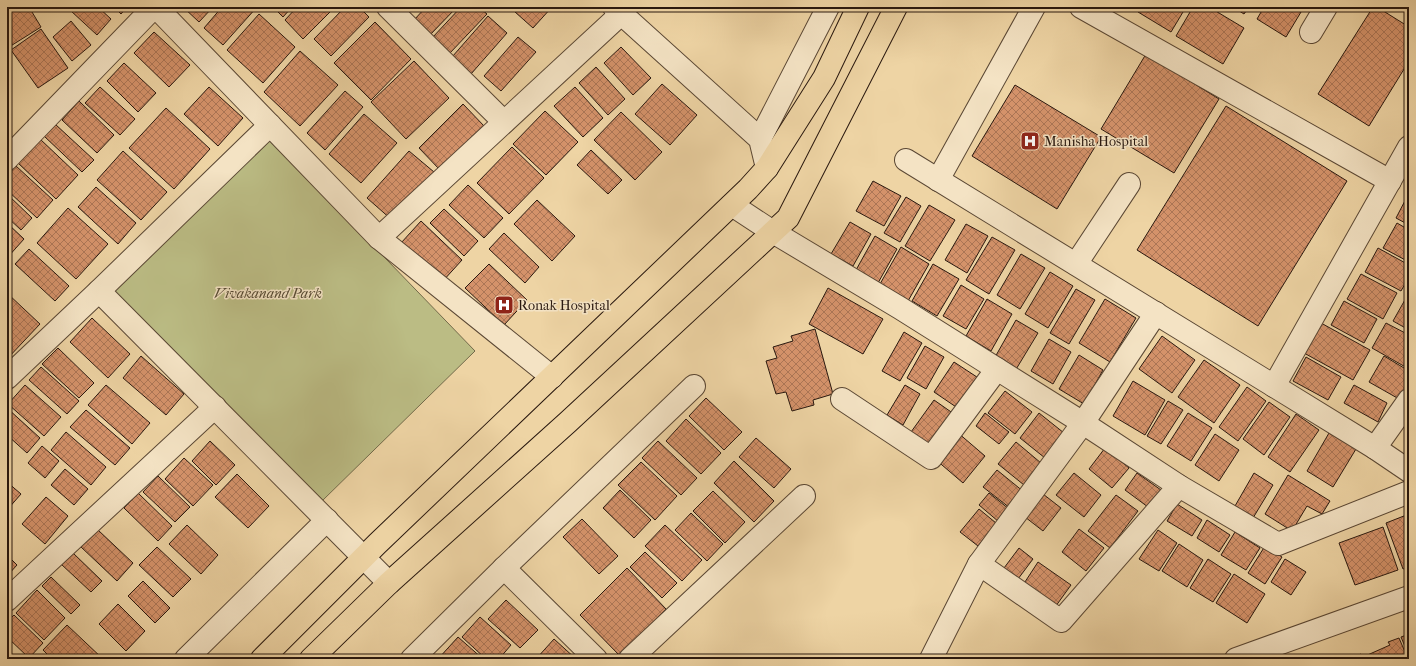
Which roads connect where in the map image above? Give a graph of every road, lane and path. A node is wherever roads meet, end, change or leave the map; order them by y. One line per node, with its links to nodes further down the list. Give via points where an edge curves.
1 (155, 7): 12 (street); 15 (street)
2 (388, 7): 11 (street)
3 (828, 7): 13 (street)
4 (858, 7): 17 (main road, via 824,78)
5 (896, 7): 22 (main road, via 788,218)
6 (1034, 7): 18 (street)
7 (1081, 7): 19 (street)
8 (1326, 7): 10 (street)
9 (617, 11): 11 (street); 13 (street)
10 (1311, 32)
11 (504, 122): 23 (street)
12 (270, 124): 23 (street); 25 (street)
13 (760, 139): 17 (street)
14 (1409, 148): 19 (street)
15 (7, 159)
16 (906, 160): 18 (street)
17 (767, 168): 21 (main road)
18 (938, 180): 24 (street)
19 (1390, 181): 31 (street)
20 (1129, 184): 24 (street)
21 (732, 205): 22 (street); 28 (main road)
22 (773, 232): 27 (street); 45 (main road)
23 (380, 238): 28 (street)
24 (1076, 264): 26 (street)
25 (99, 291): 29 (street); 34 (street)
26 (1156, 313): 31 (street); 35 (street)
27 (997, 369): 32 (street, via 931,458); 35 (street)
28 (552, 377): 42 (main road)
29 (7, 378)
30 (694, 386): 44 (street)
31 (1274, 386): 36 (street)
32 (842, 398)
33 (1409, 400): 36 (street)
34 (214, 407): 41 (street); 47 (street)
35 (1083, 423): 38 (street); 43 (street)
36 (1375, 448): 37 (street)
37 (1409, 471)
38 (1179, 486): 39 (street, via 1278,544); 43 (street, via 1061,621)
39 (1409, 492)
40 (804, 496): 53 (street)
41 (327, 520): 42 (street); 48 (street)
42 (364, 558): 45 (street); 49 (main road)
43 (979, 564): 54 (street)
44 (504, 568): 51 (street); 52 (street)
45 (389, 583): 50 (main road)
46 (1409, 597): 55 (street)
47 (7, 600)
48 (186, 659)
49 (262, 659)
50 (310, 659)
51 (412, 659)
52 (596, 659)
53 (630, 659)
54 (931, 659)
55 (1236, 659)

